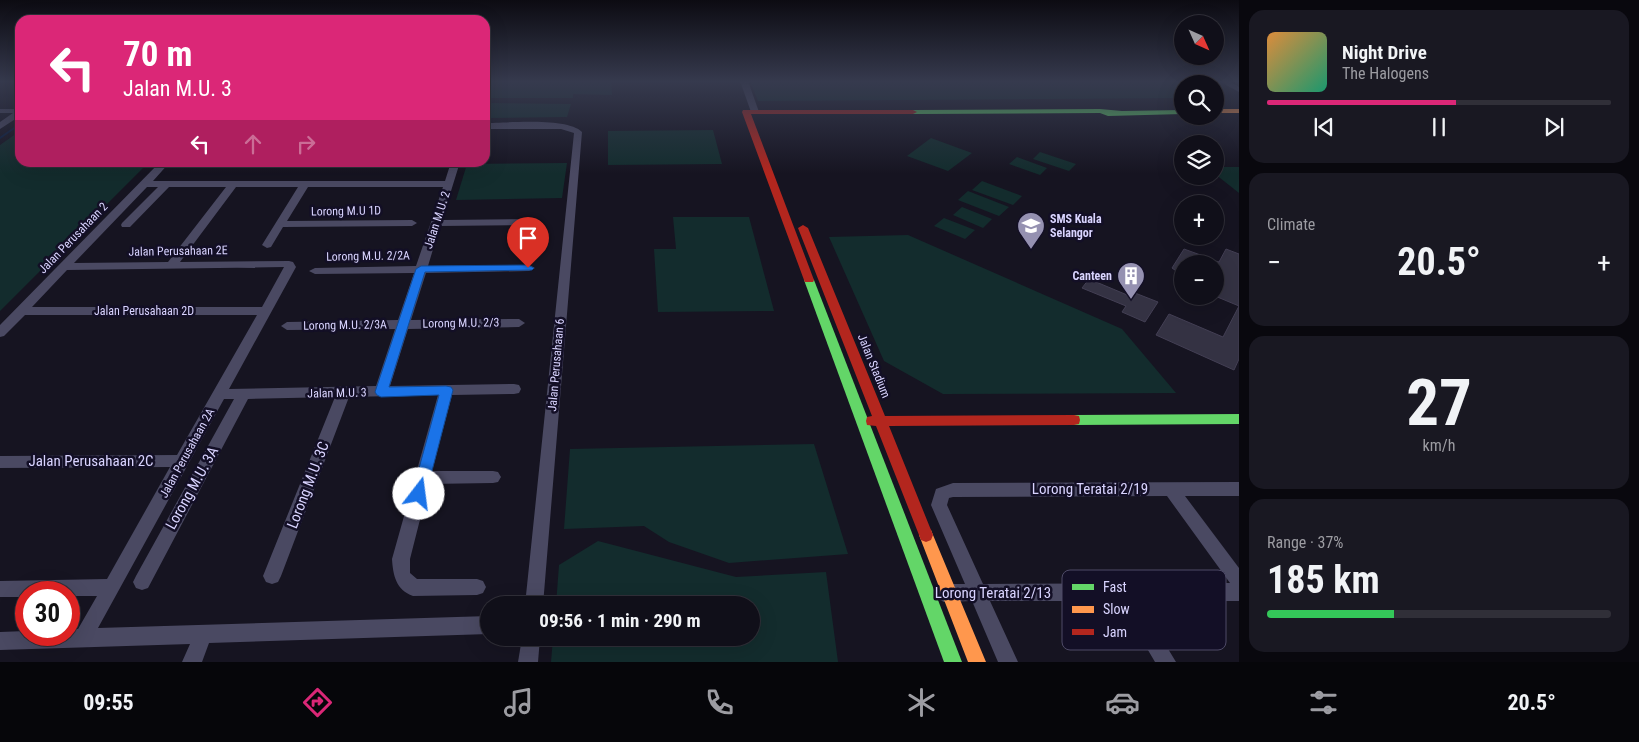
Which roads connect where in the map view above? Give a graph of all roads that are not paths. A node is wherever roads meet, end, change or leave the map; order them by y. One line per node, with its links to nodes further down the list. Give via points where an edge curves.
1 (996, 112): 4 (street)
2 (1108, 112): 3 (street)
3 (1174, 112)
4 (752, 114): 40 (street, Jalan Stadium, via 795,208); 41 (street, Jalan Stadium)
5 (15, 116): 6 (street)
6 (0, 126)
7 (490, 126): 60 (street, Jalan Perusahaan 6, via 562,126 578,132)
8 (161, 167): 10 (street, Jalan Perusahaan 2)
9 (454, 167): 14 (street, Jalan M.U. 2)
10 (145, 184): 11 (street); 22 (street, Jalan Perusahaan 2)
11 (166, 184): 12 (street); 19 (street)
12 (233, 184): 13 (street); 21 (street)
13 (305, 184): 14 (street); 18 (street)
14 (448, 184): 17 (street, Jalan M.U. 2)
15 (536, 222): 17 (street)
16 (412, 223): 18 (street, Lorong M.U 1D)
17 (436, 223): 25 (street, Jalan M.U. 2)
18 (279, 224): 20 (street)
19 (126, 225)
20 (267, 245)
21 (172, 265): 22 (street, Jalan Perusahaan 2E); 23 (street, Jalan Perusahaan 2E, via 284,264)
22 (65, 267): 27 (street, Jalan Perusahaan 2)
23 (290, 267): 28 (street, Jalan Perusahaan 2A)
24 (528, 268): 25 (street, Lorong M.U. 2/2A)
25 (421, 269): 26 (street, Lorong M.U. 2/2A); 30 (street, Jalan M.U. 2)
26 (315, 271)
27 (22, 311): 28 (street, Jalan Perusahaan 2D); 32 (street, Jalan Perusahaan 2)
28 (266, 311): 37 (street, Jalan Perusahaan 2A)
29 (519, 323): 30 (street, Lorong M.U. 2/3)
30 (403, 324): 31 (street, Lorong M.U. 2/3A); 35 (street, Jalan M.U. 2)
31 (287, 326)
32 (0, 333)
33 (514, 389): 34 (street, Jalan M.U. 3)
34 (446, 390): 35 (street, Jalan M.U. 3); 45 (street)
35 (381, 392): 36 (street, Jalan M.U. 3)
36 (344, 393): 38 (street, Jalan M.U. 3); 48 (street, Lorong M.U. 3C)
37 (219, 394): 38 (street, Jalan M.U. 3); 42 (street, Jalan Perusahaan 2A)
38 (243, 395): 49 (street, Lorong M.U. 3A)
39 (1239, 419): 40 (street)
40 (882, 420): 41 (street); 58 (street, Jalan Stadium)
41 (863, 421): 57 (street, Jalan Stadium)
42 (182, 461): 43 (street, Jalan Perusahaan 2C); 51 (street, Jalan Perusahaan 2A)
43 (0, 462)
44 (493, 477): 45 (street)
45 (424, 478): 52 (street, via 401,559 402,576 413,588)
46 (1239, 488): 47 (street, Lorong Teratai 2/19)
47 (1171, 489): 50 (street); 59 (street, Lorong Teratai 2/19, via 953,490 942,494 939,505)
48 (272, 576)
49 (142, 582)
50 (1239, 582)
51 (112, 587): 53 (street); 63 (street, Jalan Perusahaan 2A)
52 (477, 587)
53 (0, 589)
54 (1062, 592): 59 (street, Lorong Teratai 2/13)
55 (1226, 592): 56 (street, Lorong Teratai 2/13)
56 (1239, 592)
57 (927, 593): 58 (street, Lorong Teratai 2/13); 69 (street, Jalan Stadium)
58 (950, 593): 59 (street, Lorong Teratai 2/13); 70 (street, Jalan Stadium)
59 (978, 593): 71 (street)
60 (535, 596)
61 (480, 625): 62 (street)
62 (204, 634): 63 (street); 67 (street)
63 (83, 638): 64 (street)
64 (0, 641)
65 (530, 646): 68 (street)
66 (1159, 650): 72 (street)
67 (192, 662)
68 (528, 662)
69 (953, 662)
70 (977, 662)
71 (1008, 662)
72 (1166, 662)

